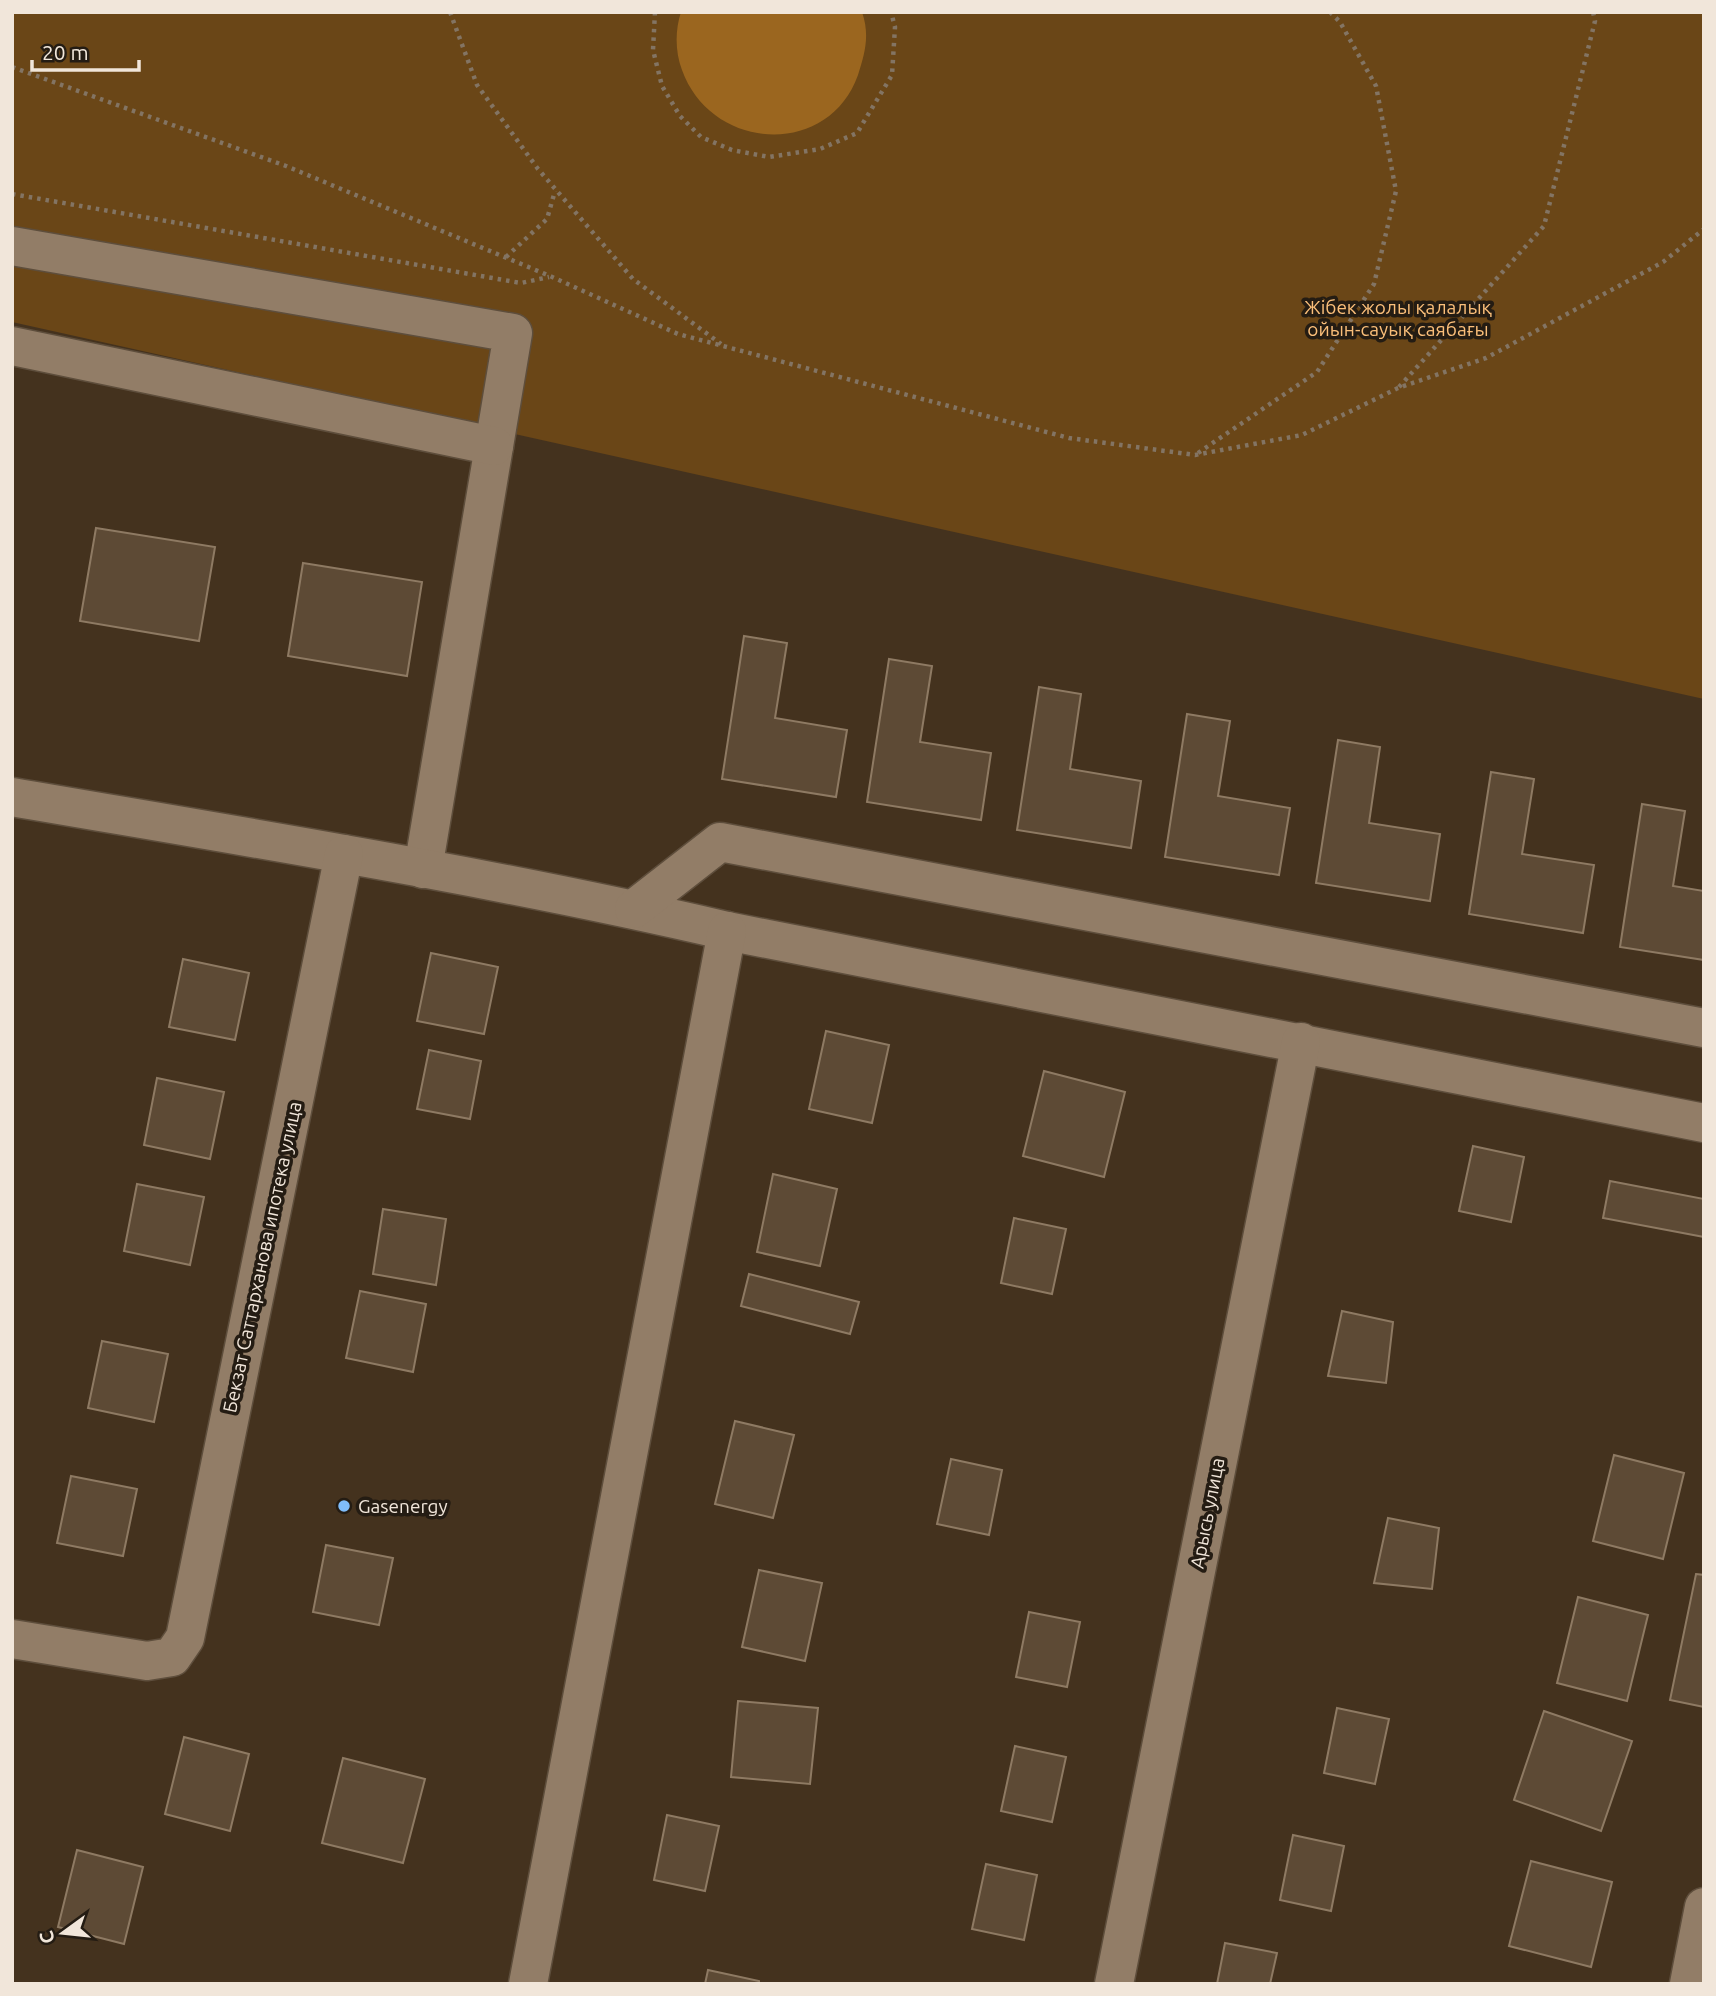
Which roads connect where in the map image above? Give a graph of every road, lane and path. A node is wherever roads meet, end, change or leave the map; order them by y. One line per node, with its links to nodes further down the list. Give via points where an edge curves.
1 (450, 12): 7 (path, via 477,85)
2 (655, 12): 3 (path, via 653,50 662,86 680,116 701,136 732,150 769,157 820,149 857,133 892,75 895,27)
3 (891, 12)
4 (1329, 12): 17 (path, via 1340,22 1376,86 1396,191 1374,284 1317,372)
5 (1594, 12): 15 (path, via 1544,226)
6 (12, 67): 11 (path, via 286,166)
7 (556, 190): 11 (path, via 547,219); 14 (path, via 632,279)
8 (12, 194): 12 (path, via 521,283)
9 (1704, 229): 15 (path, via 1663,262 1486,358)
10 (12, 246): 16 (street, via 513,333)
11 (505, 258): 12 (path)
12 (550, 276): 14 (path, via 678,334)
13 (12, 346): 16 (street)
14 (724, 346): 17 (path, via 1069,438)
15 (1398, 388): 17 (path, via 1301,435)
16 (494, 446): 20 (street)
17 (1195, 455)
18 (12, 797): 19 (street)
19 (344, 854): 20 (street); 26 (street, Бекзат Саттарханова ипотека улица, via 185,1638 172,1657 147,1661)
20 (423, 869): 21 (street)
21 (634, 909): 22 (street); 23 (street, via 720,842)
22 (727, 931): 24 (street); 28 (street)
23 (1704, 1028)
24 (1301, 1042): 25 (street); 29 (street, Арысь улица)
25 (1704, 1123)
26 (12, 1639)
27 (1704, 1907): 30 (street)
28 (528, 1984)
29 (1114, 1984)
30 (1689, 1984)

